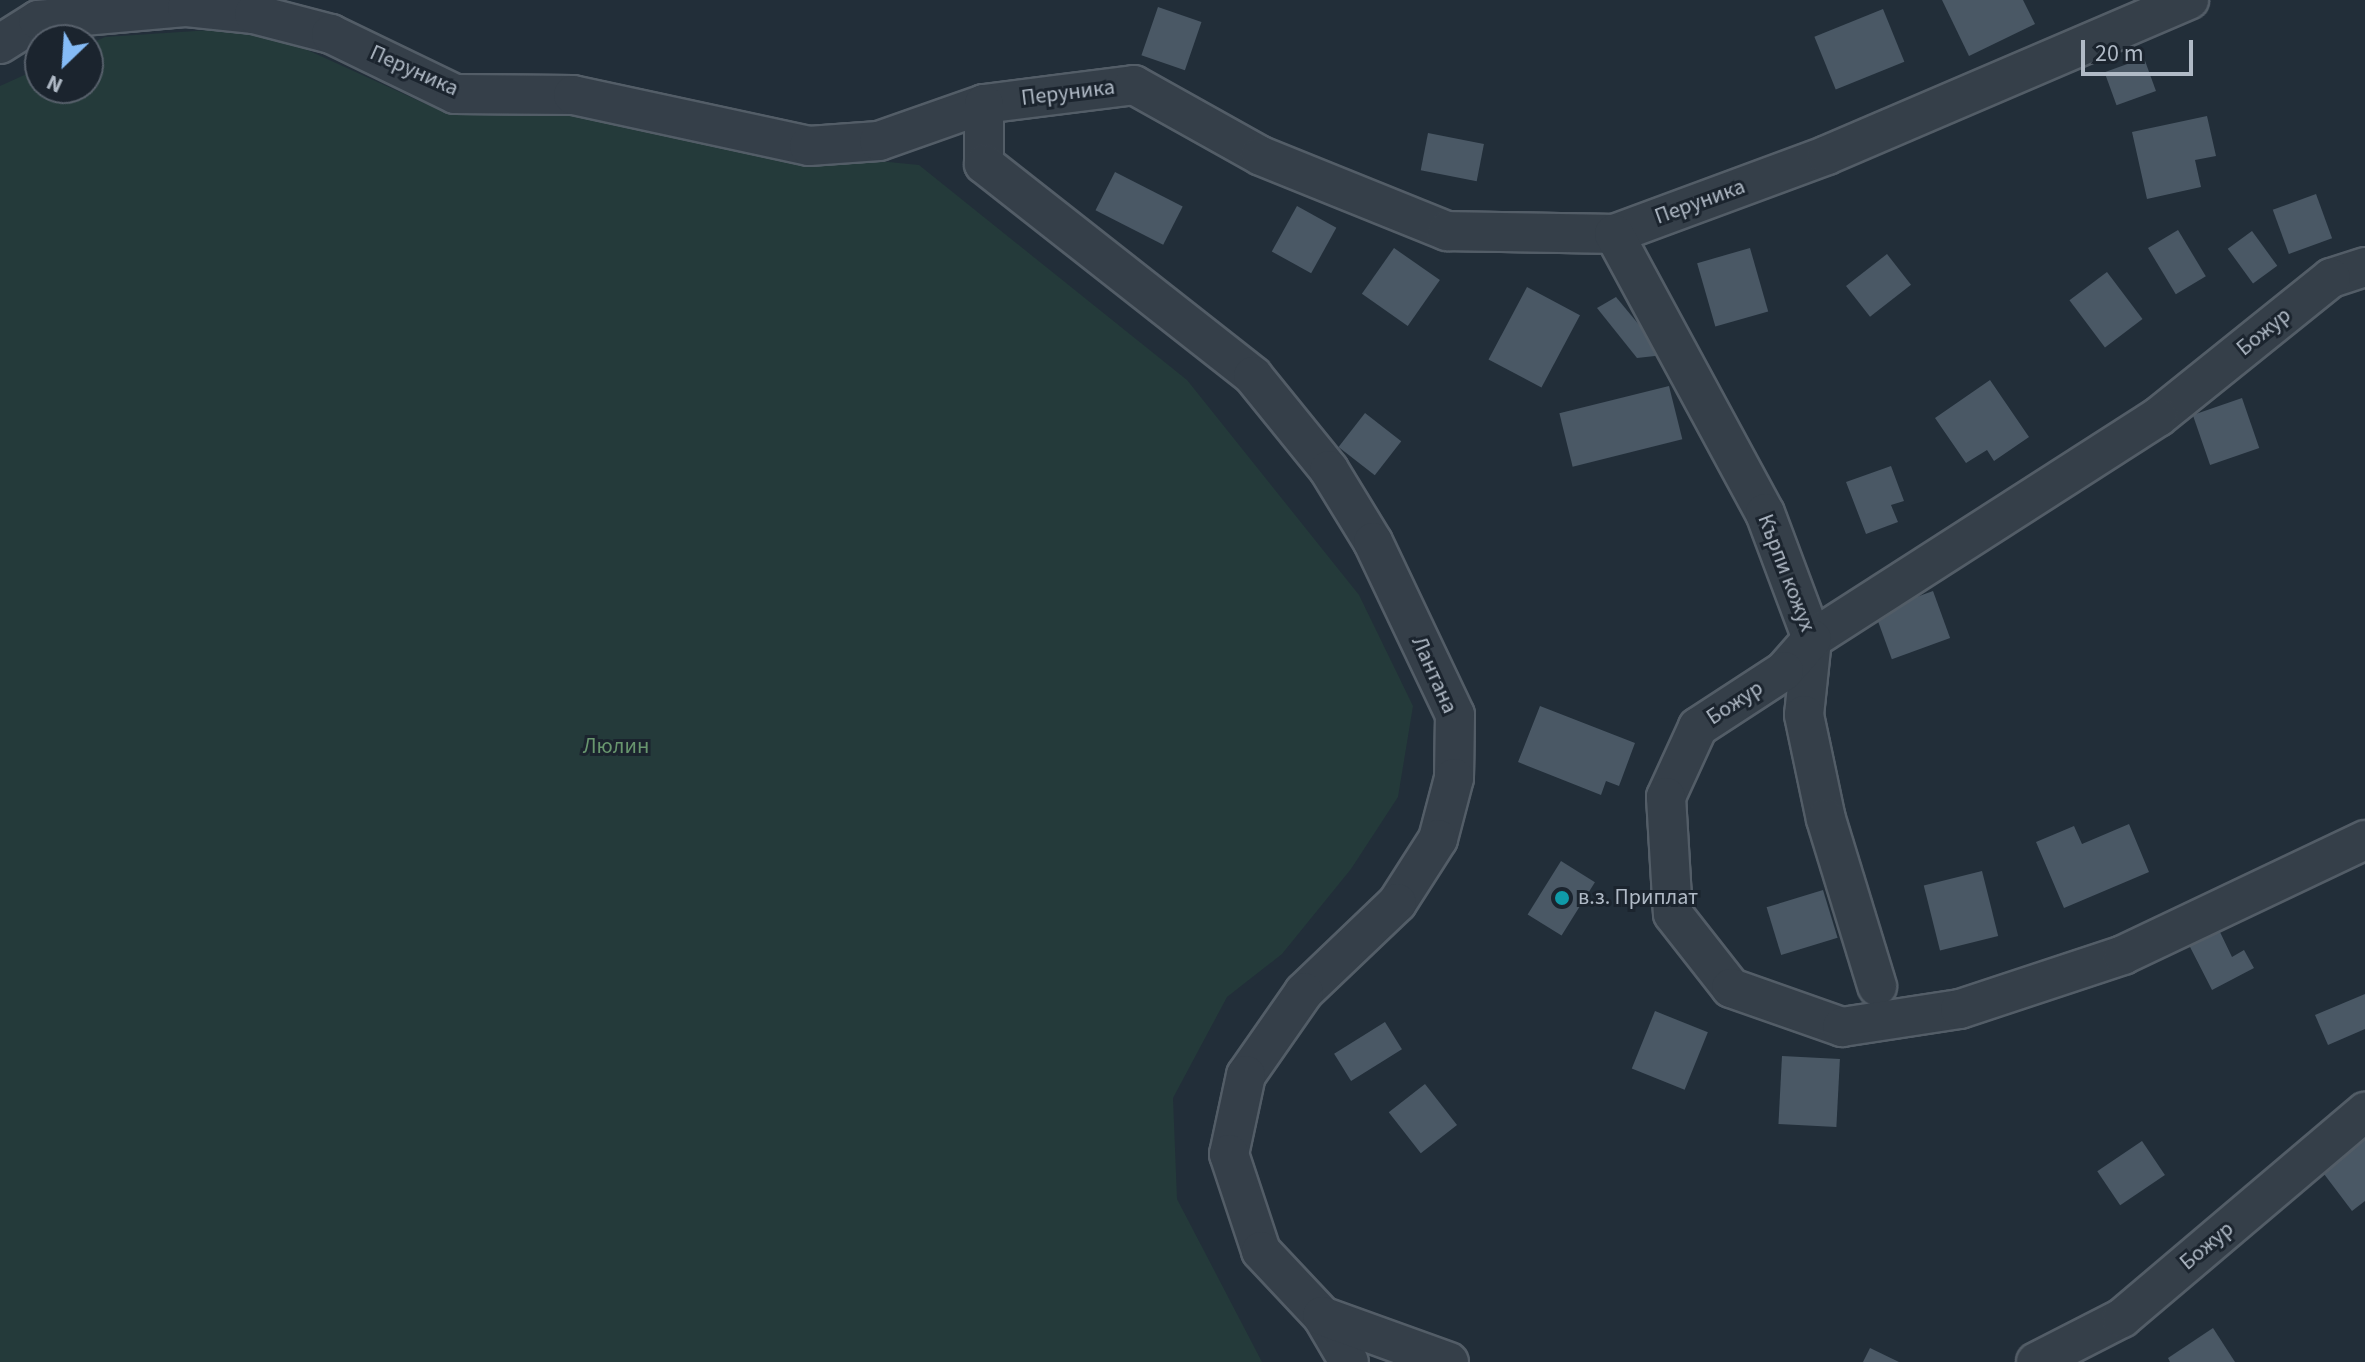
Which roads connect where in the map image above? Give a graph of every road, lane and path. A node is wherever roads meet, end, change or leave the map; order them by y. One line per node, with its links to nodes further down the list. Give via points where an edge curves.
1 (2189, 0): 4 (street, Перуника, via 1827,155)
2 (0, 44): 3 (street, Перуника, via 38,20 187,7 254,14 331,34 455,94 573,95 809,146 879,141)
3 (984, 104): 4 (street, Перуника, via 1134,85 1261,156 1447,231); 10 (street, Лантана, via 984,164 1253,376 1329,470 1373,542 1455,715 1454,778 1438,839 1397,903 1304,992 1246,1075 1229,1154 1261,1251)
4 (1614, 234): 6 (street, Кърпи кожух, via 1765,513)
5 (2365, 267): 6 (street, Божур, via 2331,278 2158,417)
6 (1812, 639): 7 (street, Божур, via 1784,671 1698,727 1666,797 1673,914 1731,988 1842,1027 1960,1009 2123,955); 8 (street, Кърпи кожух, via 1804,715 1826,819)
7 (2365, 840)
8 (1877, 986)
9 (2365, 1112): 13 (street, Божур, via 2122,1318)
10 (1322, 1316): 11 (street, Лантана); 12 (street)
11 (1349, 1362)
12 (1449, 1362)
13 (2036, 1362)

